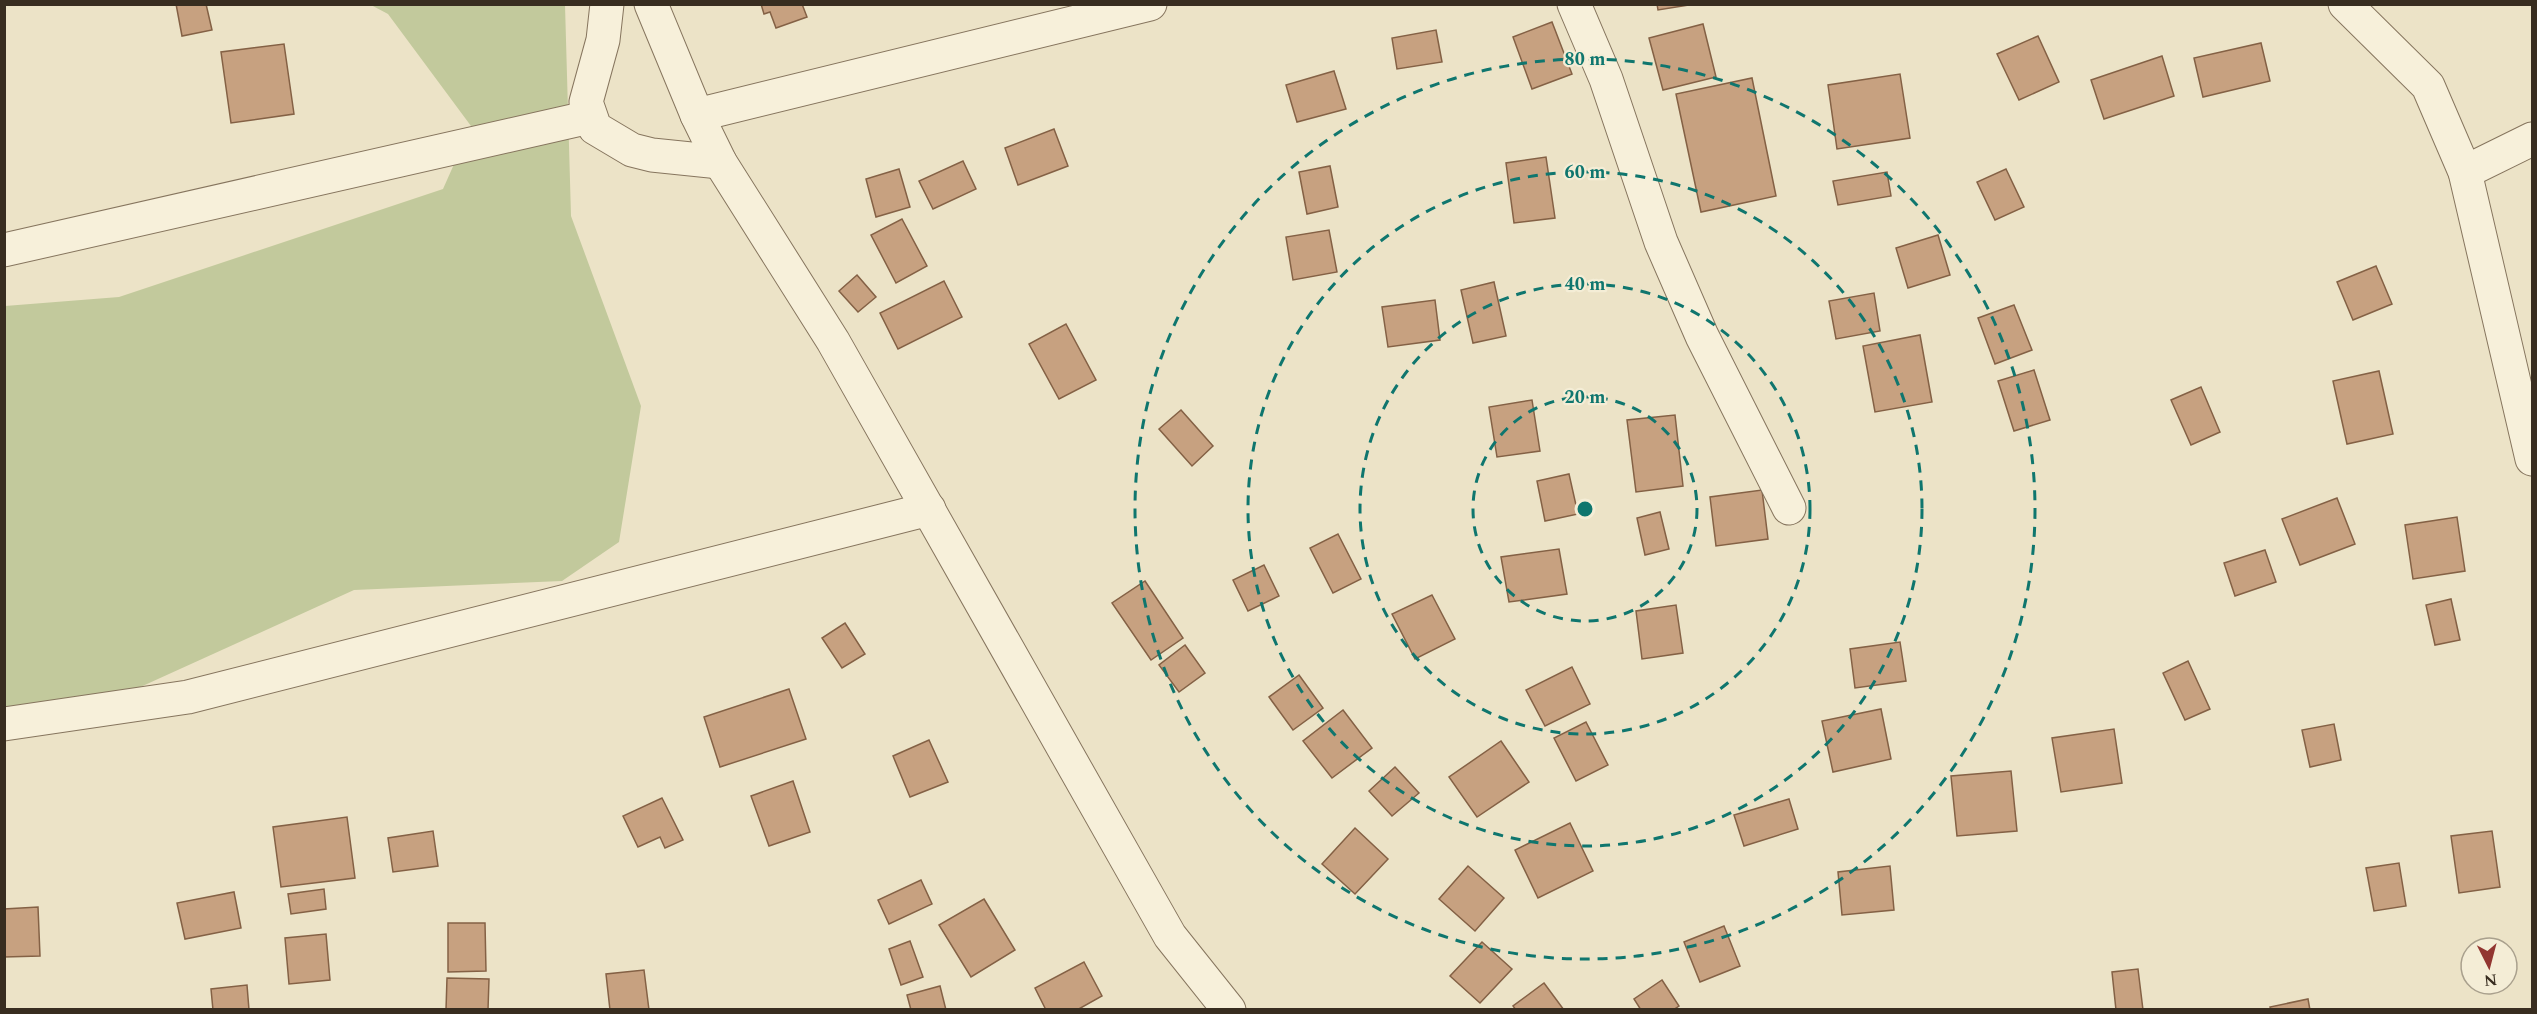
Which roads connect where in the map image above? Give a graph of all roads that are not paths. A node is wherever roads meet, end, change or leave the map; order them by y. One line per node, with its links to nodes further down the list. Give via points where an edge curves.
1 (607, 4): 7 (street, via 603,40 586,102)
2 (651, 4): 6 (street)
3 (1150, 4): 6 (street)
4 (1574, 4): 13 (street, via 1606,79 1661,242 1702,336)
5 (2345, 4): 10 (street, via 2428,86)
6 (697, 115): 9 (street)
7 (590, 117): 9 (street, via 595,128 632,150); 11 (street)
8 (2532, 139): 10 (street)
9 (720, 162): 14 (street, via 833,341)
10 (2465, 171): 12 (street)
11 (4, 250)
12 (2532, 459)
13 (1789, 508)
14 (929, 509): 15 (street, via 188,697); 16 (street, via 1170,936)
15 (4, 724)
16 (1229, 1010)

